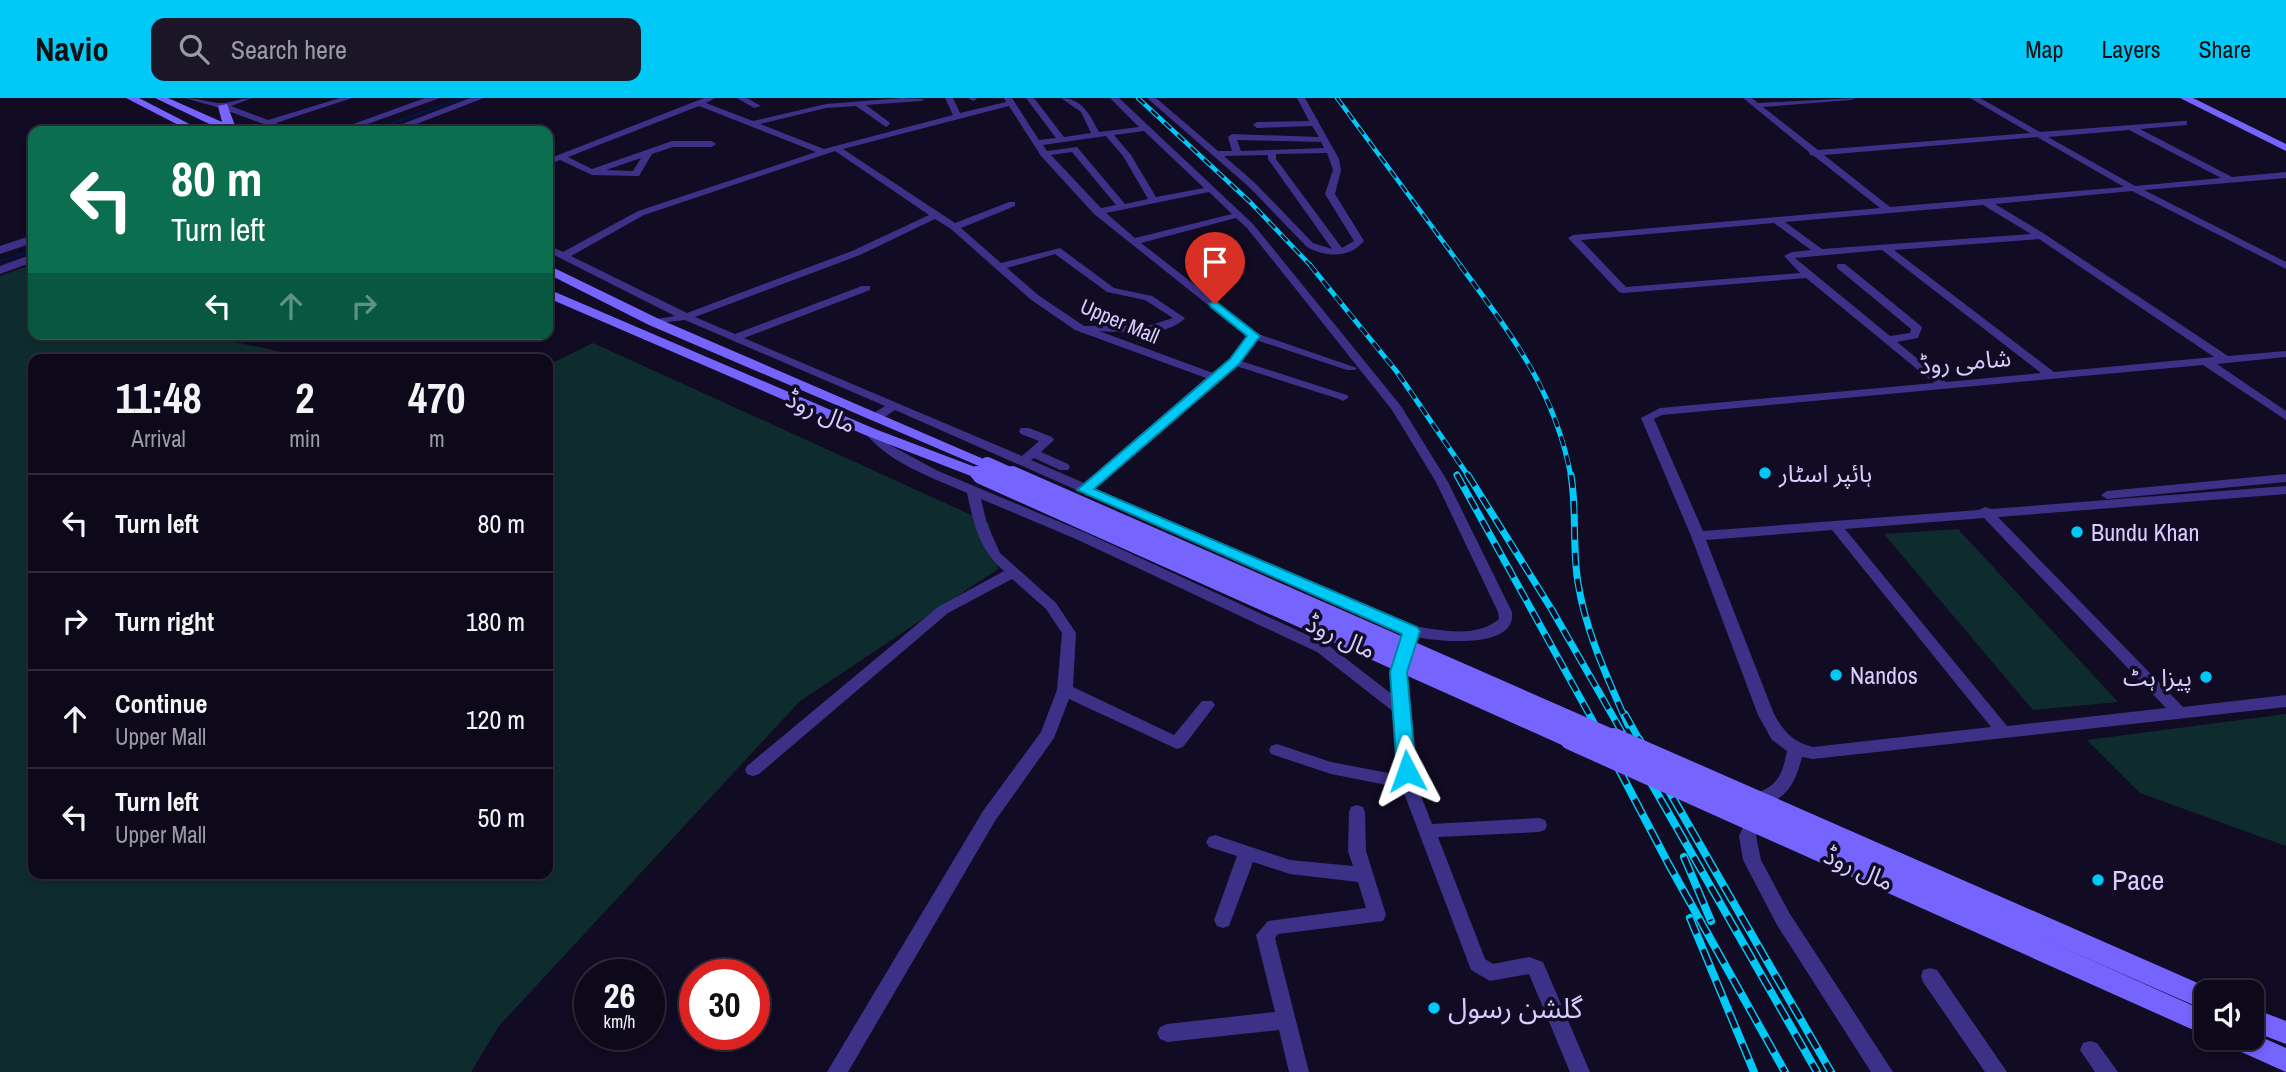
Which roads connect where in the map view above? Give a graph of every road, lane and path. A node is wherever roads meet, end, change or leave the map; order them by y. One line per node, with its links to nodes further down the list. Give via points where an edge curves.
1 (131, 98): 39 (main road)
2 (189, 98): 24 (street)
3 (248, 98): 28 (street)
4 (348, 98): 32 (street)
5 (435, 98): 43 (street)
6 (479, 98): 44 (street)
7 (711, 98): 25 (street)
8 (741, 98): 29 (street)
9 (921, 98): 26 (street); 31 (street)
10 (949, 98): 30 (street)
11 (1030, 98): 51 (street)
12 (1065, 98): 48 (street, via 1084,111)
13 (1114, 98): 46 (street)
14 (1151, 98): 65 (street)
15 (1301, 98): 33 (street)
16 (1747, 98): 27 (street)
17 (1851, 98): 27 (street)
18 (1974, 98): 49 (street)
19 (2185, 98): 57 (main road)
20 (2196, 98): 53 (main road)
21 (162, 99): 24 (main road); 40 (main road)
22 (846, 101): 26 (street); 35 (street)
23 (1009, 101): 30 (street); 54 (street)
24 (201, 102): 28 (street)
25 (699, 103): 35 (street); 66 (street)
26 (857, 103): 36 (street)
27 (1757, 105): 63 (street)
28 (223, 106): 32 (street); 41 (main road)
29 (757, 106)
30 (957, 115): 31 (street)
31 (934, 120): 56 (street)
32 (268, 123): 42 (street)
33 (1315, 123): 38 (street); 52 (street)
34 (2184, 123): 45 (street)
35 (755, 124): 60 (street)
36 (886, 124)
37 (1244, 124): 50 (street)
38 (1257, 125)
39 (188, 126)
40 (220, 126)
41 (229, 126)
42 (276, 126)
43 (353, 126)
44 (403, 126)
45 (2130, 127): 49 (street); 70 (street)
46 (1147, 128): 47 (street); 72 (street)
47 (1108, 133): 48 (street); 73 (street, via 1127,155)
48 (1096, 135): 51 (street)
49 (2039, 135): 63 (street); 71 (street)
50 (1251, 138): 52 (street); 61 (street, via 1233,137)
51 (1062, 140): 54 (street)
52 (1325, 140): 58 (street)
53 (2286, 142)
54 (1038, 143): 64 (street)
55 (712, 144): 62 (street, via 672,144)
56 (836, 148): 60 (street); 79 (street, Upper Mall)
57 (2286, 149)
58 (1330, 150): 59 (street); 91 (street, via 1337,170 1330,194 1359,241)
59 (1272, 151): 61 (street); 91 (street, via 1272,159)
60 (824, 152): 93 (street, via 641,214)
61 (1237, 152): 65 (street)
62 (648, 153): 68 (street); 68 (street, via 636,174)
63 (1813, 153): 77 (street)
64 (1044, 154): 76 (street, via 1074,149); 78 (street)
65 (1216, 154): 91 (street, via 1310,245 1321,252)
66 (560, 157): 67 (street); 68 (street)
67 (553, 160)
68 (592, 172)
69 (2286, 175): 70 (street)
70 (2229, 179): 71 (street)
71 (2133, 188): 74 (street); 95 (street)
72 (1211, 189): 73 (street); 80 (street)
73 (1153, 200): 76 (street)
74 (1984, 201): 77 (street); 83 (street)
75 (1012, 204): 82 (street)
76 (1122, 206): 78 (street)
77 (1887, 209): 81 (street)
78 (1097, 212): 86 (street)
79 (936, 215): 82 (street, Upper Mall); 103 (street, via 856,253)
80 (1238, 215): 86 (street); 133 (street, via 1397,410 1442,482 1505,612 1506,621 1487,634)
81 (1775, 219): 92 (street); 100 (street, via 1573,238 1623,290)
82 (954, 227): 97 (street, Upper Mall)
83 (2041, 236): 88 (street); 111 (street)
84 (28, 240): 87 (street)
85 (1045, 240): 90 (street)
86 (1136, 241): 107 (street)
87 (2, 247)
88 (1884, 247): 92 (street); 115 (street)
89 (553, 250): 93 (street)
90 (1057, 250): 97 (street); 105 (street, via 1111,290 1148,298 1180,318 1149,328)
91 (1339, 251)
92 (1820, 252): 100 (street, via 1789,256)
93 (565, 255): 103 (street)
94 (28, 260): 98 (street)
95 (2286, 265)
96 (1841, 266): 109 (street, via 1917,328 1914,336)
97 (999, 267): 105 (street, Upper Mall)
98 (0, 270)
99 (553, 272): 104 (main road, مال روڈ)
100 (1807, 275): 109 (street)
101 (866, 288): 108 (street)
102 (553, 295): 125 (main road, مال روڈ)
103 (686, 317): 104 (street); 106 (street); 108 (street)
104 (654, 322): 106 (main road, مال روڈ)
105 (1079, 328): 116 (street, Upper Mall)
106 (677, 331): 121 (main road, مال روڈ)
107 (1254, 336): 113 (street); 114 (street)
108 (736, 337): 119 (street)
109 (1887, 340): 117 (street)
110 (2286, 354): 111 (street, شامی روڈ)
111 (2226, 360): 112 (street, شامی روڈ)
112 (2205, 361): 115 (street, شامی روڈ); 120 (street)
113 (1234, 362): 116 (street); 118 (street)
114 (1351, 368)
115 (2052, 376): 117 (street, شامی روڈ)
116 (1214, 377): 127 (street)
117 (1943, 385): 131 (street, شامی روڈ, via 1649,416 1647,422)
118 (1343, 397)
119 (894, 405): 121 (street); 123 (street)
120 (2286, 416)
121 (876, 417): 125 (main road, مال روڈ)
122 (1025, 431): 123 (street, via 1048,440)
123 (1027, 458): 124 (street); 127 (street)
124 (1064, 467)
125 (979, 476): 132 (street, via 980,524 994,555); 137 (street, via 1322,648); 152 (main road, مال روڈ, bridge); 153 (main road, مال روڈ, bridge)
126 (2286, 478): 129 (street, via 2010,504)
127 (1084, 490): 133 (street)
128 (2286, 490): 129 (street, via 2123,505 2107,502)
129 (1984, 511): 130 (street); 138 (street)
130 (1834, 524): 131 (street); 139 (street)
131 (1698, 536): 140 (street, via 1766,715 1778,736)
132 (1012, 573): 134 (street, via 1051,606 1069,633); 142 (street, via 943,610)
133 (1412, 631): 137 (street, via 1399,672)
134 (1065, 690): 136 (street, via 1177,743); 161 (street, via 1048,734 989,816)
135 (2286, 701): 138 (street)
136 (1207, 705)
137 (1402, 710): 143 (street)
138 (2180, 713): 139 (street)
139 (2004, 733): 140 (street, via 1813,754)
140 (1795, 749): 164 (street, via 1782,789 1765,797 1748,835 1748,850 1769,894)
141 (1276, 750): 143 (street, via 1332,768)
142 (753, 770)
143 (1408, 783): 146 (street)
144 (1357, 813): 149 (street, via 1357,851)
145 (1539, 825): 146 (street)
146 (1427, 831): 163 (street, via 1478,964 1490,972 1529,965 1536,968)
147 (1215, 842): 148 (street)
148 (1247, 853): 149 (street, via 1290,867); 150 (street)
149 (1364, 875): 154 (street, via 1378,912 1375,917 1274,927 1265,935)
150 (1223, 920)
151 (1930, 976): 165 (street)
152 (2194, 993)
153 (2194, 1018)
154 (1287, 1020): 156 (street); 162 (street)
155 (2264, 1023): 157 (main road)
156 (1167, 1033)
157 (2286, 1033)
158 (2090, 1050): 166 (street)
159 (2264, 1050): 160 (main road)
160 (2286, 1060)
161 (837, 1072)
162 (1299, 1072)
163 (1580, 1072)
164 (1882, 1072)
165 (1997, 1072)
166 (2108, 1072)

